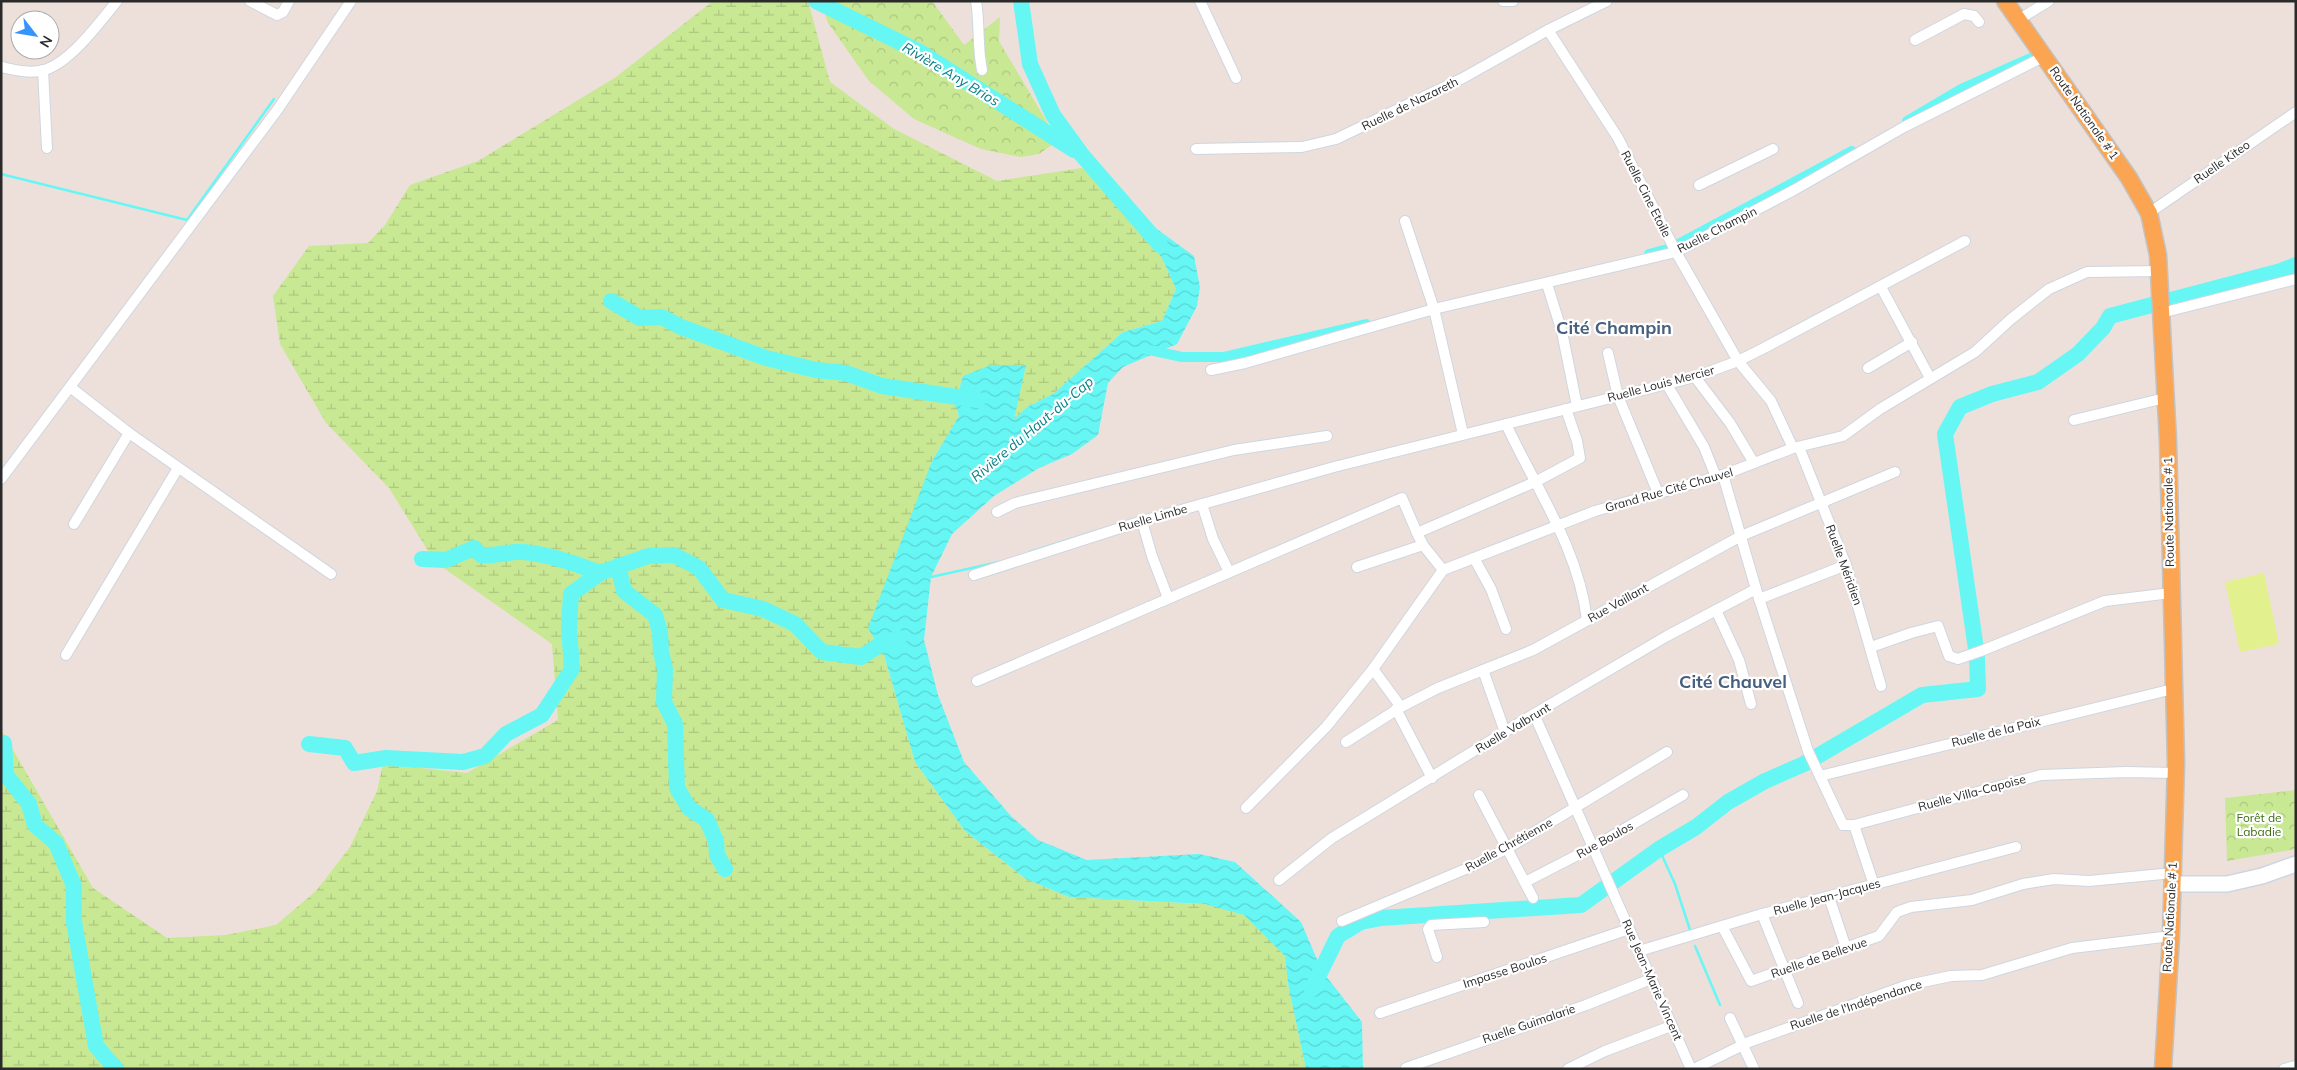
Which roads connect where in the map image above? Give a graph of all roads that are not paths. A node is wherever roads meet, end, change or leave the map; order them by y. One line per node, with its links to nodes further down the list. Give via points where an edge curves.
1 (117, 1): 18 (street, via 67,57)
2 (250, 1): 3 (street, via 277,15 283,12)
3 (289, 1)
4 (351, 1): 44 (street, via 278,109)
5 (976, 1): 19 (street)
6 (1200, 1): 20 (street)
7 (1503, 1): 8 (street)
8 (1513, 1)
9 (1607, 1): 14 (street, Ruelle de Nazareth)
10 (2005, 1): 12 (main road, Route Nationale # 1)
11 (2049, 1): 12 (street)
12 (2018, 20): 16 (main road, Route Nationale # 1)
13 (1978, 22): 15 (street, via 1974,16 1964,14)
14 (1548, 30): 23 (street, Ruelle de Nazareth, via 1464,78 1336,139 1302,147); 29 (street, Ruelle Cine Etoile, via 1618,138)
15 (1915, 40)
16 (2044, 56): 26 (main road, Route Nationale # 1, via 2117,159); 29 (street, Ruelle Champin, via 1904,127)
17 (1, 67): 18 (street, via 34,72)
18 (43, 70): 22 (street)
19 (982, 70)
20 (1236, 78)
21 (2296, 112): 26 (street, Ruelle Kiteo)
22 (48, 148)
23 (1196, 149)
24 (1773, 149): 25 (street)
25 (1699, 185)
26 (2149, 213): 30 (main road, Route Nationale # 1)
27 (1405, 222): 34 (street)
28 (1965, 241): 33 (street, Ruelle Louis Mercier)
29 (1676, 252): 32 (street, Ruelle Champin); 38 (street, Ruelle Cine Etoile)
30 (2159, 271): 35 (main road, Route Nationale # 1); 42 (street, Grand Rue Cité Chauvel, via 2087,272 2049,289 1975,352)
31 (2296, 279): 35 (street)
32 (1547, 284): 34 (street, Ruelle Champin); 47 (street, via 1562,332)
33 (1881, 287): 36 (street); 38 (street, Ruelle Louis Mercier)
34 (1434, 309): 40 (street, Ruelle Champin); 52 (street)
35 (2161, 313): 46 (main road, Route Nationale # 1)
36 (1912, 342): 39 (street); 42 (street)
37 (1608, 353): 45 (street)
38 (1738, 361): 41 (street, Ruelle Louis Mercier); 54 (street, Ruelle Méridien, via 1771,401)
39 (1868, 368)
40 (1212, 370)
41 (1695, 377): 43 (street, Ruelle Louis Mercier); 55 (street, via 1730,423)
42 (1930, 378): 54 (street, Grand Rue Cité Chauvel, via 1843,436)
43 (1666, 383): 45 (street, Ruelle Louis Mercier); 59 (street)
44 (70, 387): 51 (street); 60 (street)
45 (1618, 396): 47 (street, Ruelle Louis Mercier); 62 (street)
46 (2165, 398): 49 (street); 79 (main road, Route Nationale # 1)
47 (1576, 406): 48 (street, Ruelle Louis Mercier)
48 (1566, 409): 50 (street, Ruelle Louis Mercier); 61 (street, via 1580,458)
49 (2074, 420)
50 (1506, 424): 52 (street, Ruelle Louis Mercier); 61 (street)
51 (128, 433): 57 (street); 67 (street)
52 (1463, 434): 56 (street, Ruelle Louis Mercier)
53 (1327, 436): 65 (street, via 1234,450 1016,503)
54 (1796, 448): 55 (street, Grand Rue Cité Chauvel); 63 (street, Ruelle Méridien)
55 (1754, 463): 59 (street, Grand Rue Cité Chauvel)
56 (1334, 467): 64 (street, Ruelle Limbe)
57 (178, 468): 77 (street); 86 (street)
58 (1895, 472): 63 (street, Rue Vaillant)
59 (1720, 476): 62 (street, Grand Rue Cité Chauvel); 70 (street)
60 (1, 479)
61 (1536, 482): 68 (street); 69 (street)
62 (1658, 494): 68 (street, Grand Rue Cité Chauvel, via 1595,511)
63 (1820, 502): 70 (street, Rue Vaillant); 73 (street, Ruelle Méridien)
64 (1202, 504): 66 (street, Ruelle Limbe); 76 (street)
65 (997, 512)
66 (1142, 521): 78 (street, Ruelle Limbe); 81 (street)
67 (74, 524)
68 (1559, 525): 72 (street, Grand Rue Cité Chauvel); 83 (street, via 1579,578)
69 (1416, 532): 71 (street); 76 (street, via 1402,498)
70 (1741, 536): 80 (street); 83 (street, Rue Vaillant)
71 (1423, 545): 74 (street); 75 (street)
72 (1474, 558): 75 (street, Grand Rue Cité Chauvel); 84 (street, via 1491,589)
73 (1846, 565): 80 (street, Ruelle Valbrunt); 85 (street, Ruelle Méridien)
74 (1358, 567)
75 (1443, 570): 87 (street)
76 (1228, 572): 81 (street)
77 (331, 574)
78 (974, 575)
79 (2171, 593): 85 (street, via 2105,601 1955,659 1948,656 1938,626); 91 (main road, Route Nationale # 1)
80 (1757, 594): 82 (street, Ruelle Valbrunt); 99 (street, via 1810,756)
81 (1168, 598): 89 (street)
82 (1716, 610): 92 (street, via 1739,660); 94 (street, Ruelle Valbrunt)
83 (1587, 620): 88 (street, Rue Vaillant, via 1533,650)
84 (1506, 628)
85 (1871, 647): 90 (street, Ruelle Méridien)
86 (66, 655)
87 (1373, 669): 93 (street); 104 (street, via 1326,727)
88 (1483, 670): 93 (street, Rue Vaillant); 95 (street)
89 (976, 681)
90 (1881, 686)
91 (2173, 689): 98 (main road, Route Nationale # 1); 99 (street, Ruelle de la Paix)
92 (1752, 704)
93 (1399, 708): 96 (street, Rue Vaillant); 100 (street)
94 (1534, 714): 95 (street, Ruelle Valbrunt); 103 (street, Rue Jean-Marie Vincent)
95 (1505, 732): 100 (street, Ruelle Valbrunt)
96 (1346, 742)
97 (1667, 752): 103 (street, Ruelle Chrétienne)
98 (2175, 773): 105 (street, Ruelle Villa-Capoise, via 2041,774); 110 (main road, Route Nationale # 1)
99 (1820, 776): 105 (street, via 1840,823)
100 (1432, 778): 111 (street, Ruelle Valbrunt, via 1332,838)
101 (1479, 795): 108 (street)
102 (1683, 795): 106 (street, Rue Boulos)
103 (1576, 807): 106 (street, Rue Jean-Marie Vincent); 108 (street, Ruelle Chrétienne)
104 (1246, 808)
105 (1854, 824): 113 (street)
106 (1593, 847): 112 (street, Rue Boulos); 120 (street, Rue Jean-Marie Vincent)
107 (2016, 847): 113 (street, Ruelle Jean-Jacques)
108 (1508, 848): 112 (street); 117 (street, Ruelle Chrétienne)
109 (2296, 864): 110 (street, via 2227,884)
110 (2173, 879): 121 (main road, Route Nationale # 1); 122 (street, Ruelle de Bellevue, via 2054,879 2022,884 1972,900 1911,907 1897,912 1879,936)
111 (1279, 880)
112 (1525, 882): 115 (street)
113 (1874, 885): 114 (street, Ruelle Jean-Jacques)
114 (1829, 897): 116 (street, Ruelle Jean-Jacques); 122 (street)
115 (1533, 898)
116 (1762, 914): 119 (street, Ruelle Jean-Jacques); 125 (street)
117 (1342, 921)
118 (1484, 922): 124 (street, via 1429,926)
119 (1722, 926): 123 (street, Ruelle Jean-Jacques); 125 (street, Ruelle de Bellevue, via 1751,981)
120 (1629, 929): 123 (street, Rue Jean-Marie Vincent); 128 (street, Impasse Boulos)
121 (2171, 936): 131 (street, Ruelle de l'Indépendance, via 2072,948 1982,975 1951,976 1908,985); 137 (main road, Route Nationale # 1)
122 (1846, 948): 125 (street, Ruelle de Bellevue)
123 (1639, 951): 126 (street, Rue Jean-Marie Vincent)
124 (1438, 957)
125 (1784, 970): 127 (street)
126 (1651, 979): 130 (street, Rue Jean-Marie Vincent); 133 (street, Ruelle Guimalarie)
127 (1798, 1003)
128 (1380, 1013)
129 (1730, 1018): 131 (street)
130 (1671, 1026): 134 (street); 135 (street, Rue Jean-Marie Vincent)
131 (1744, 1044): 135 (street, Ruelle de l'Indépendance); 136 (street)
132 (2295, 1066): 138 (street)
133 (1406, 1068)
134 (1568, 1069)
135 (1692, 1069)
136 (1754, 1069)
137 (2163, 1069)
138 (2284, 1069)

